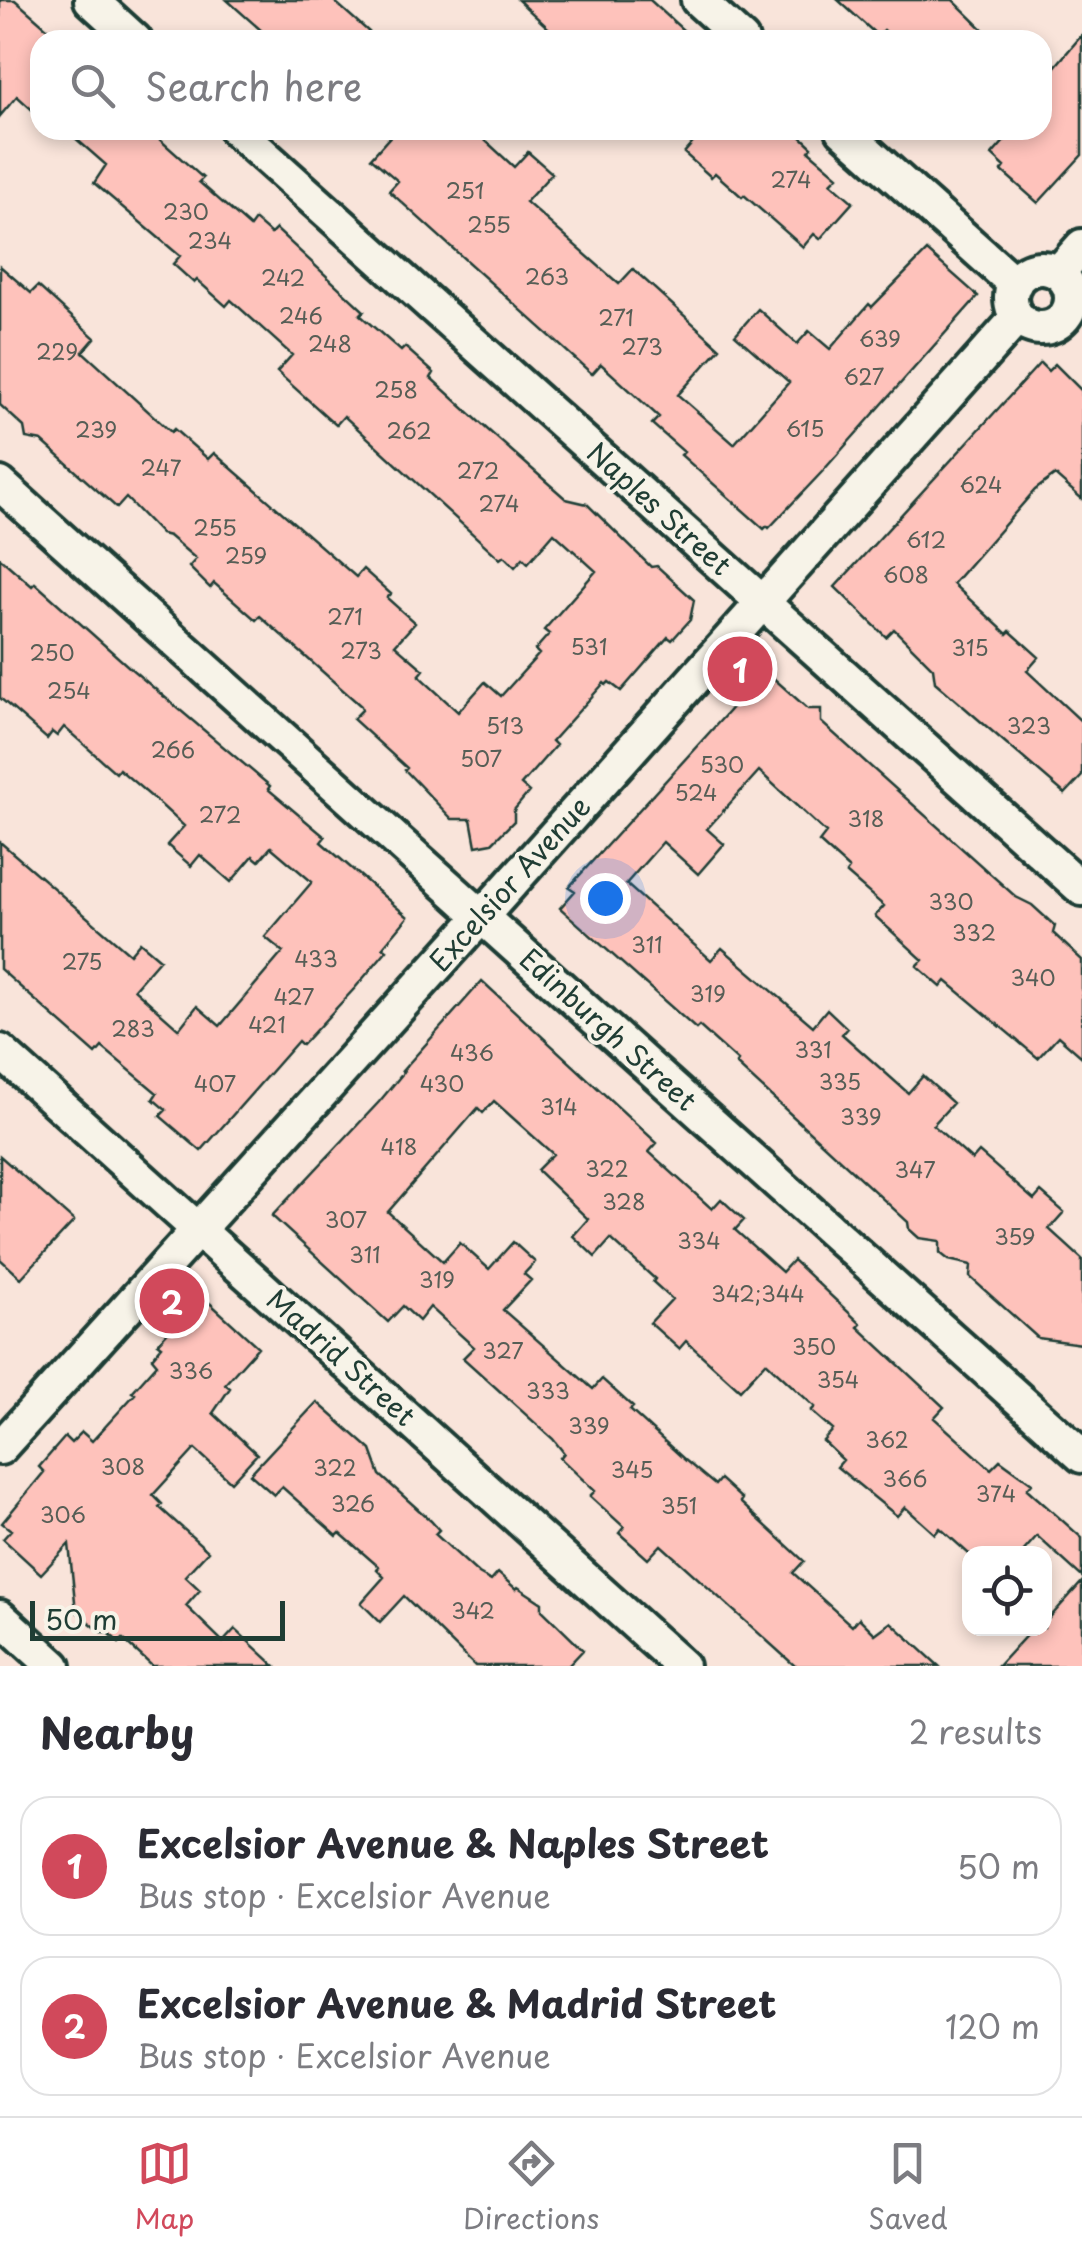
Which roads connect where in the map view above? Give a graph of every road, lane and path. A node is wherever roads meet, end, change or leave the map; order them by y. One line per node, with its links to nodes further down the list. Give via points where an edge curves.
1 (91, 0): 3 (street)
2 (698, 0): 4 (street)
3 (125, 30)
4 (731, 30)
5 (247, 140): 13 (street, Naples Street)
6 (854, 140): 9 (street)
7 (1082, 246): 8 (street)
8 (1058, 273): 9 (street, via 1034,270); 11 (street)
9 (1015, 284): 10 (street, via 1012,307)
10 (1018, 318): 11 (street, via 1048,328); 13 (street, Excelsior Avenue)
11 (1074, 321)
12 (0, 484): 15 (street, Edinburgh Street)
13 (762, 602): 14 (street, Naples Street); 15 (street, Excelsior Avenue)
14 (1082, 889)
15 (482, 916): 17 (street, Excelsior Avenue); 19 (street, Edinburgh Street)
16 (0, 1051): 17 (street, Madrid Street)
17 (198, 1228): 18 (street, Excelsior Avenue); 22 (street, Madrid Street)
18 (0, 1448)
19 (1082, 1456)
20 (0, 1617): 21 (street)
21 (54, 1666)
22 (682, 1666)

